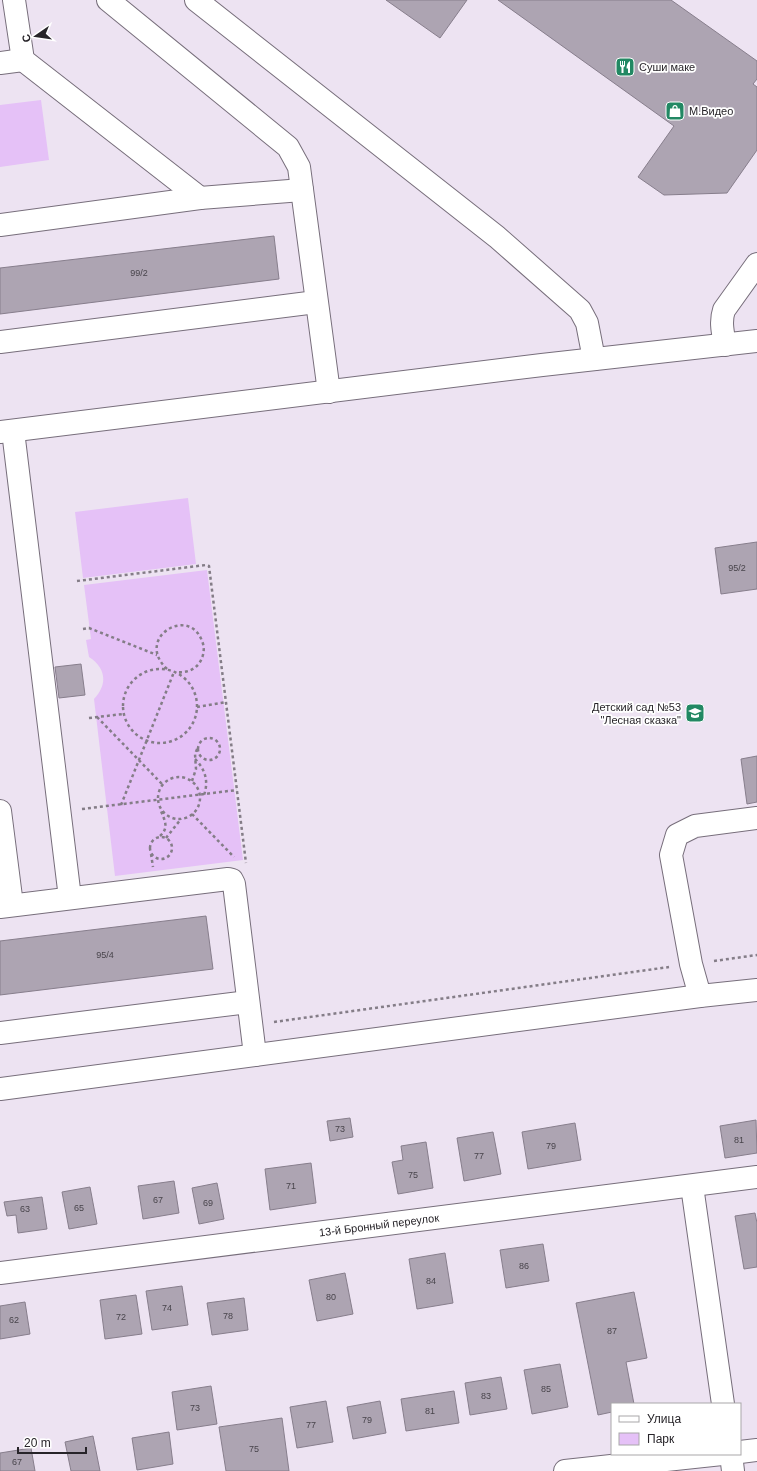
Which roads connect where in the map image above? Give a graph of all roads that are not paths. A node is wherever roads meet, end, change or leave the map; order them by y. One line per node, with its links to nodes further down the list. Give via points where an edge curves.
1 (14, 0): 4 (street)
2 (108, 0): 6 (street, via 288,147 299,167)
3 (196, 0): 14 (street, via 497,237 580,310 587,323)
4 (23, 60): 5 (street); 7 (street)
5 (0, 63)
6 (302, 190): 7 (street); 10 (street)
7 (200, 198): 8 (street)
8 (0, 225)
9 (757, 264): 13 (street, via 724,310 722,325)
10 (316, 302): 12 (street); 15 (street)
11 (757, 341): 13 (street)
12 (0, 342)
13 (726, 345): 14 (street)
14 (594, 359): 15 (street)
15 (328, 392): 16 (street)
16 (6, 431): 19 (street)
17 (0, 811): 20 (street)
18 (757, 818): 22 (street, via 695,826 678,835 671,856 691,964)
19 (70, 898): 20 (street); 23 (street, via 232,880)
20 (6, 906)
21 (757, 990): 22 (street)
22 (700, 996): 25 (street)
23 (248, 1002): 24 (street); 25 (street)
24 (0, 1032)
25 (255, 1055): 26 (street)
26 (0, 1089)
27 (757, 1177): 28 (street, 13-й Бронный переулок)
28 (692, 1186): 29 (street, 13-й Бронный переулок); 30 (street)
29 (0, 1273)
30 (724, 1403)
31 (757, 1450): 32 (street)
32 (741, 1452)
33 (713, 1455): 35 (street)
34 (731, 1455): 36 (street)
35 (565, 1471)
36 (733, 1471)

